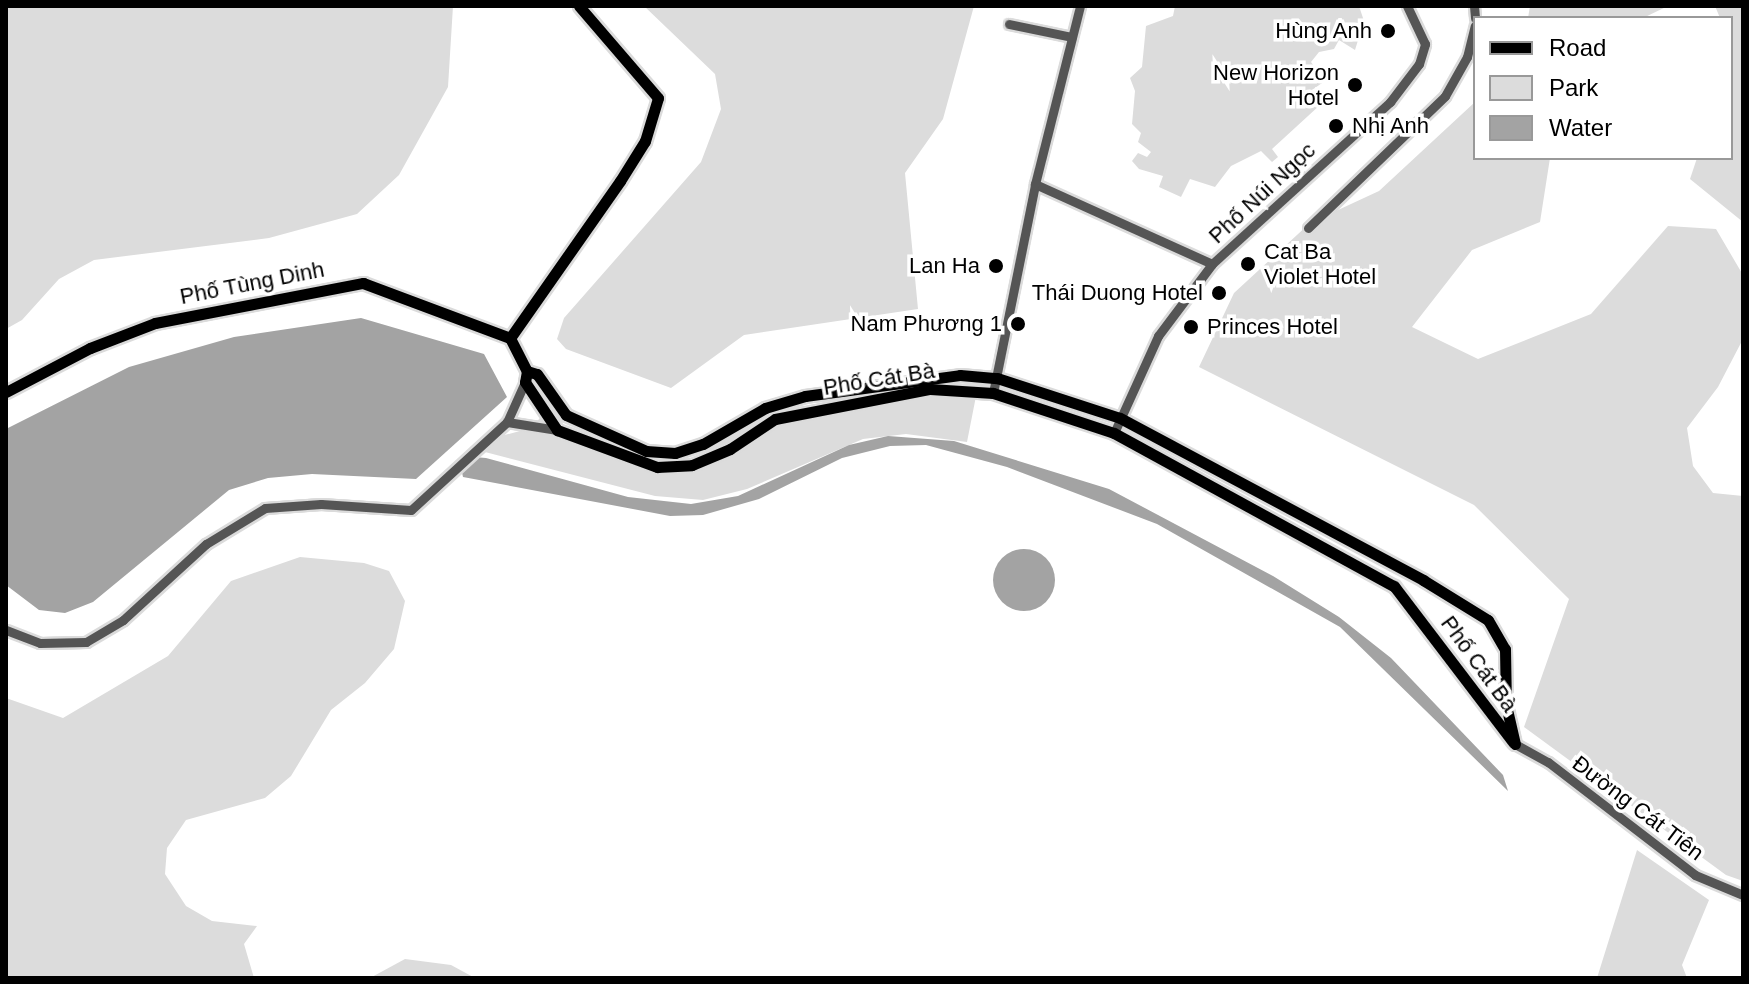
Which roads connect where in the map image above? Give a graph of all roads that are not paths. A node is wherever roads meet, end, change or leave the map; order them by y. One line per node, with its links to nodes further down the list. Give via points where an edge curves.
1 (579, 6): 10 (main road, via 655,88 658,108 620,181)
2 (1080, 6): 6 (street)
3 (1407, 6): 9 (street, Phố Núi Ngọc, via 1425,44 1419,64 1395,96)
4 (1009, 24): 6 (street)
5 (1473, 34): 8 (street, via 1467,57 1445,96)
6 (1072, 37): 7 (street)
7 (1035, 184): 9 (street); 12 (street)
8 (1308, 228)
9 (1212, 264): 18 (street, Phố Núi Ngọc, via 1158,336)
10 (510, 338): 11 (main road); 13 (main road, Phố Tùng Dinh, via 363,283 155,323 90,348)
11 (526, 376): 17 (main road, via 537,374); 19 (street); 20 (main road)
12 (997, 378): 14 (main road, Phố Cát Bà, via 928,376); 15 (street); 18 (main road, Phố Cát Bà)
13 (6, 392)
14 (821, 393): 16 (main road); 22 (main road, Phố Cát Bà, via 765,408 703,444)
15 (993, 393): 16 (main road, Phố Cát Bà, via 930,389); 21 (main road, Phố Cát Bà)
16 (823, 408): 23 (main road, Phố Cát Bà, via 775,419 730,449)
17 (566, 415): 20 (main road); 22 (main road, via 646,451)
18 (1120, 418): 21 (street, Phố Núi Ngọc); 24 (main road, Phố Cát Bà)
19 (507, 422): 20 (street); 26 (street, via 411,510 321,504 265,508 206,544 123,620 86,642 40,643)
20 (557, 430): 23 (main road, Phố Cát Bà, via 657,467)
21 (1114, 433): 25 (main road, Phố Cát Bà)
22 (675, 453): 23 (main road)
23 (675, 467)
24 (1279, 504): 25 (main road); 27 (main road, Phố Cát Bà, via 1488,620 1505,649 1506,705)
25 (1271, 518): 27 (main road, Phố Cát Bà, via 1394,586)
26 (6, 630)
27 (1515, 744): 28 (street, Đường Cát Tiên, via 1548,762 1695,875)
28 (1743, 895)

